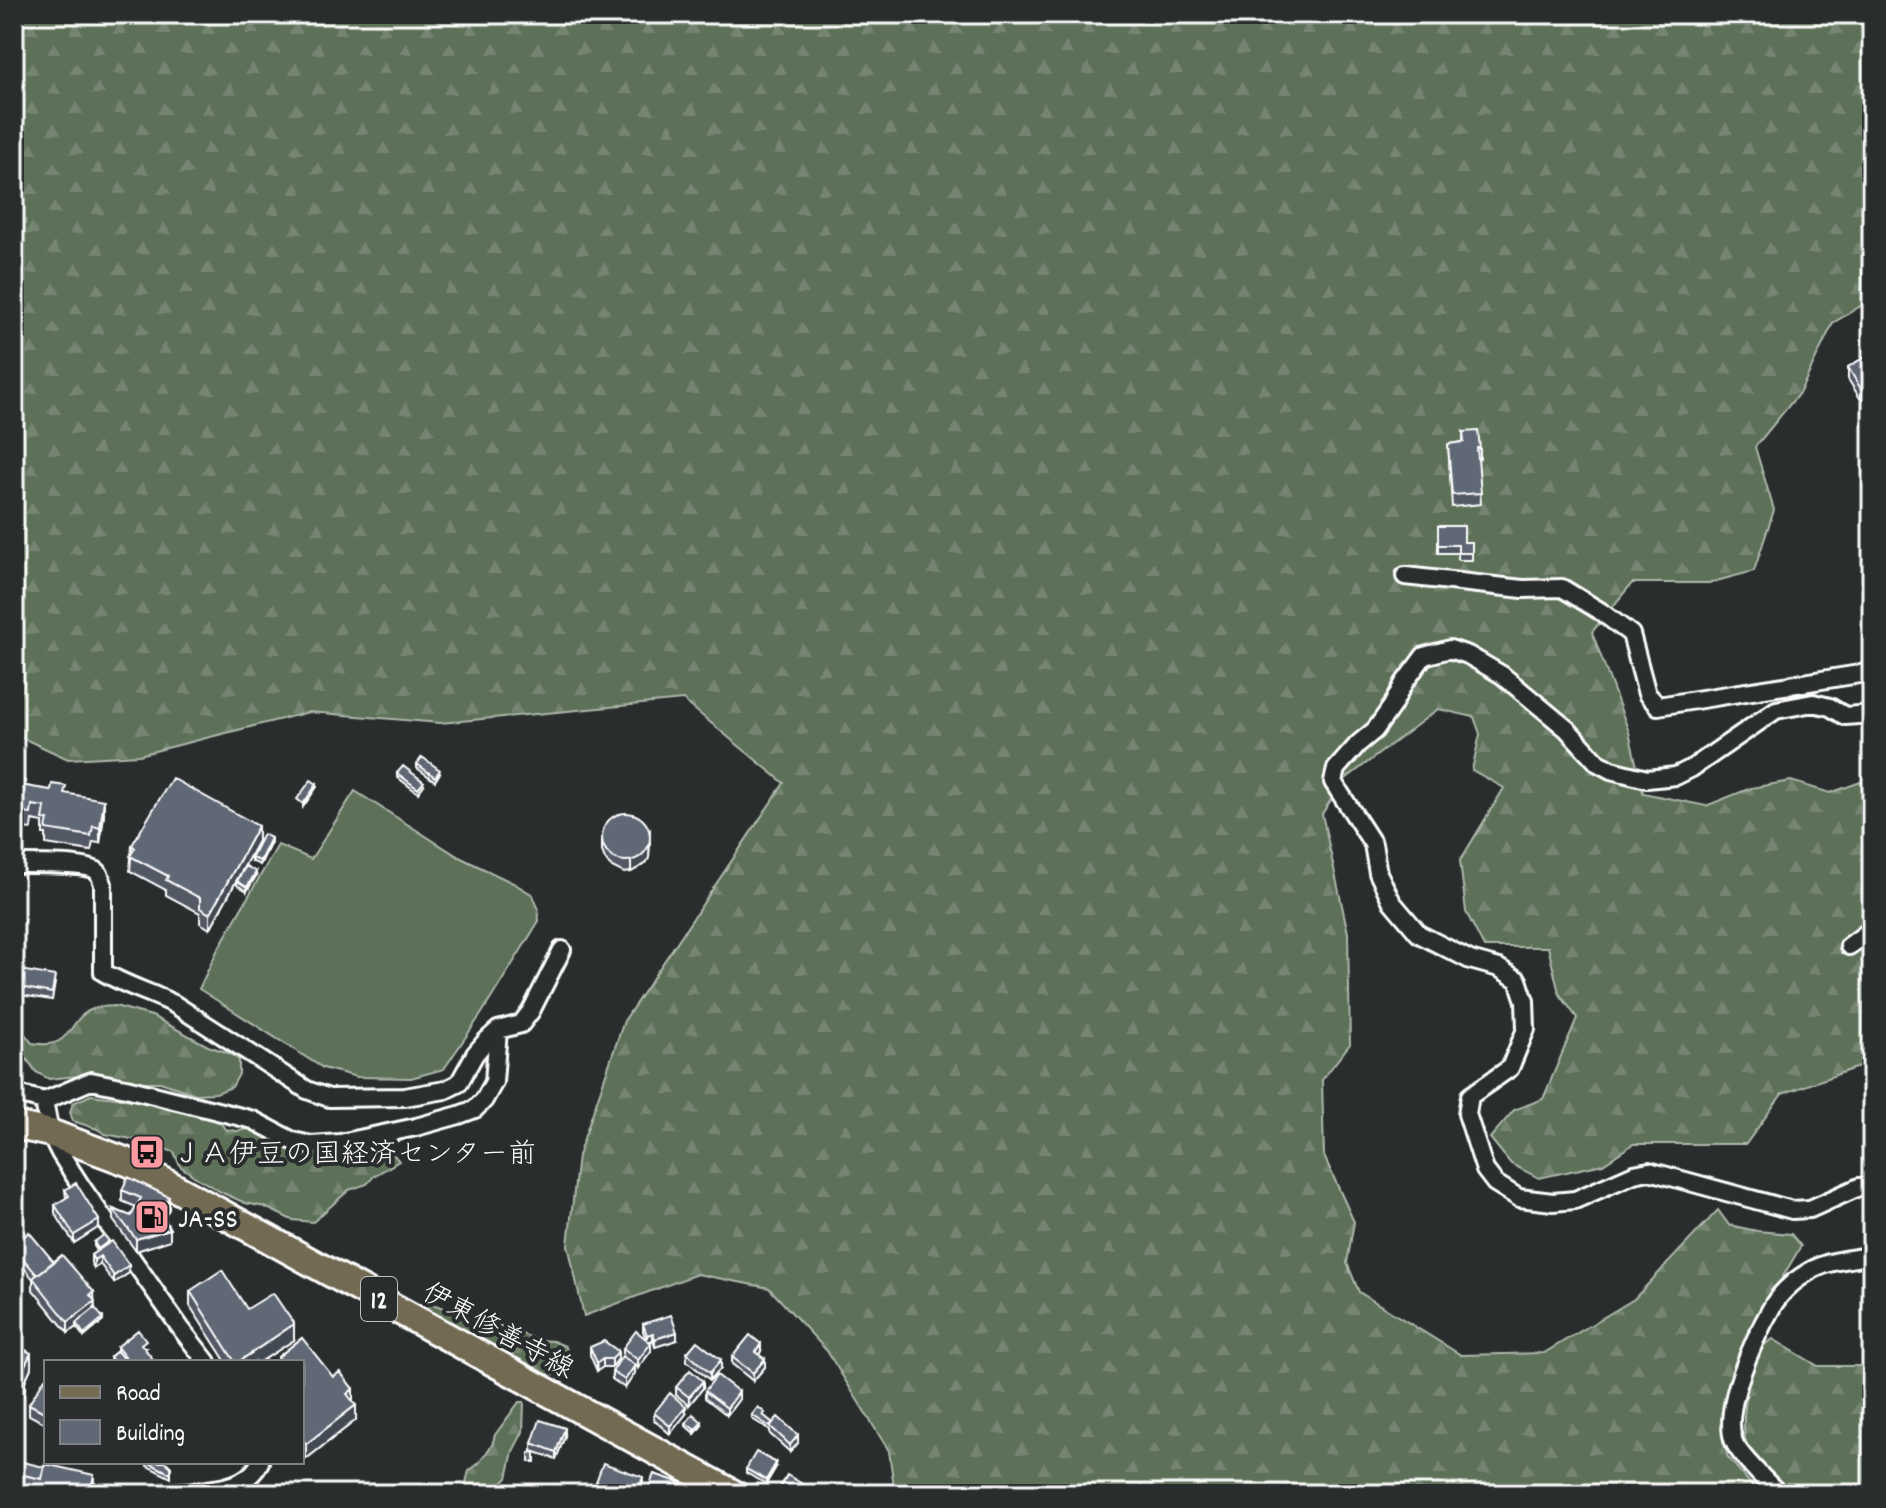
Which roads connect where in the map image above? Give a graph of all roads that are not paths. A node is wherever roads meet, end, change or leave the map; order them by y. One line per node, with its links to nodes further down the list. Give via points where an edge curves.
1 (1405, 576): 2 (street, via 1562,588 1631,634 1647,694 1658,706)
2 (1872, 672)
3 (1872, 714): 13 (street, via 1845,716 1813,703 1776,710 1676,776 1647,779 1598,763 1567,729 1502,675 1450,649 1424,656 1375,730 1336,769 1333,782 1373,844 1378,873 1392,902 1419,934 1518,980 1526,1029 1510,1068 1470,1096 1467,1114 1485,1170 1495,1183 1519,1198 1553,1202 1575,1200 1649,1171 1792,1210 1810,1209)
4 (14, 864): 8 (street, via 92,868 99,873 103,972 174,1004 307,1090 329,1098 405,1097 445,1090 459,1083 475,1054)
5 (1872, 929): 6 (street)
6 (1849, 946)
7 (562, 950): 8 (street, via 521,1024)
8 (498, 1030): 10 (street, via 494,1082 475,1109 340,1143 293,1141 253,1120 91,1081)
9 (14, 1093): 10 (street)
10 (44, 1101): 12 (street)
11 (14, 1125): 12 (main road, 伊東修善寺線 / 12)
12 (50, 1133): 15 (street, via 81,1186); 18 (main road, 伊東修善寺線 / 12, via 130,1163)
13 (1872, 1186)
14 (1872, 1255): 19 (street, via 1838,1259 1798,1278 1773,1305 1743,1366 1731,1416 1734,1443)
15 (205, 1360)
16 (260, 1464): 17 (street, via 248,1478 227,1487)
17 (158, 1494)
18 (734, 1494)
19 (1779, 1494)

